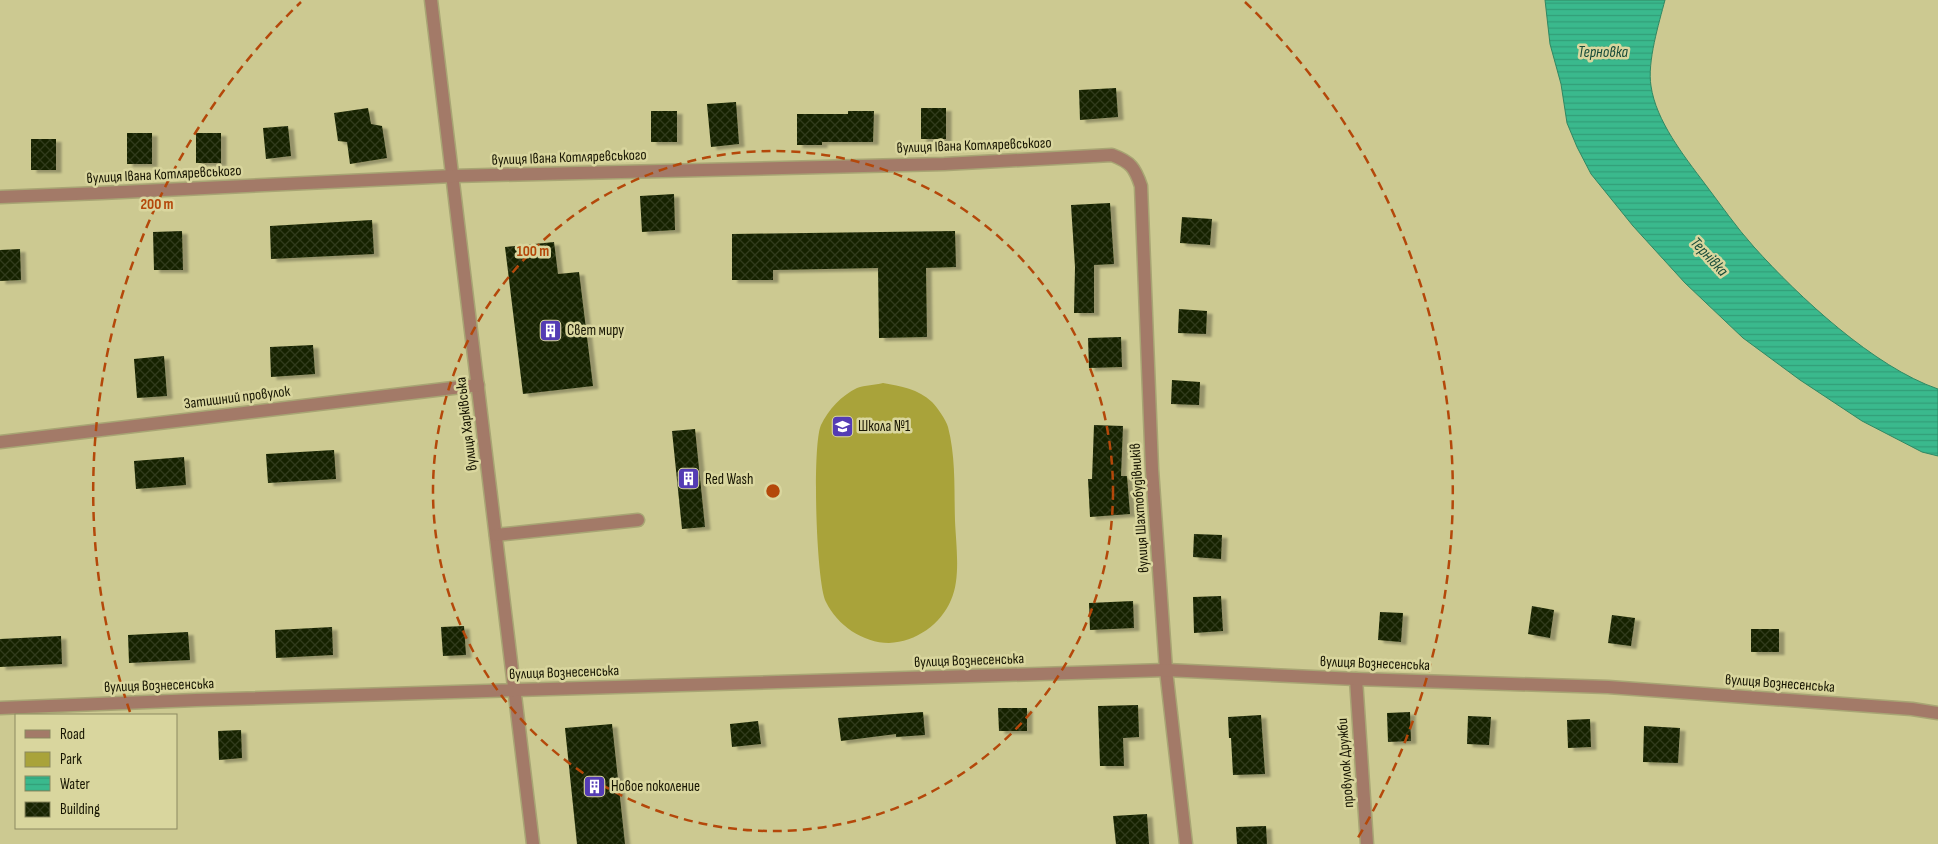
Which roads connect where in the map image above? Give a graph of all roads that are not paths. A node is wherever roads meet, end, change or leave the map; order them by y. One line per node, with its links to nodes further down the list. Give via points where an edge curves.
1 (431, 0): 3 (street, вулиця Харківська)
2 (1135, 169): 3 (street, вулиця Івана Котляревського, via 1124,159 1112,155 944,164); 9 (street, вулиця Шахтобудівників, via 1141,186 1152,469)
3 (453, 176): 4 (street, вулиця Івана Котляревського); 5 (street, вулиця Харківська)
4 (0, 197)
5 (478, 385): 6 (street, Затишний провулок); 8 (street, вулиця Харківська)
6 (0, 442)
7 (638, 520): 8 (street)
8 (496, 535): 11 (street, вулиця Харківська)
9 (1166, 670): 10 (street, вулиця Вознесенська); 11 (street, вулиця Вознесенська); 15 (street, вулиця Шахтобудівників)
10 (1356, 679): 13 (street, вулиця Вознесенська, via 1608,687); 16 (street, провулок Дружби)
11 (515, 690): 12 (street, вулиця Вознесенська); 14 (street, вулиця Харківська)
12 (0, 708)
13 (1938, 713)
14 (533, 844)
15 (1186, 844)
16 (1367, 844)

